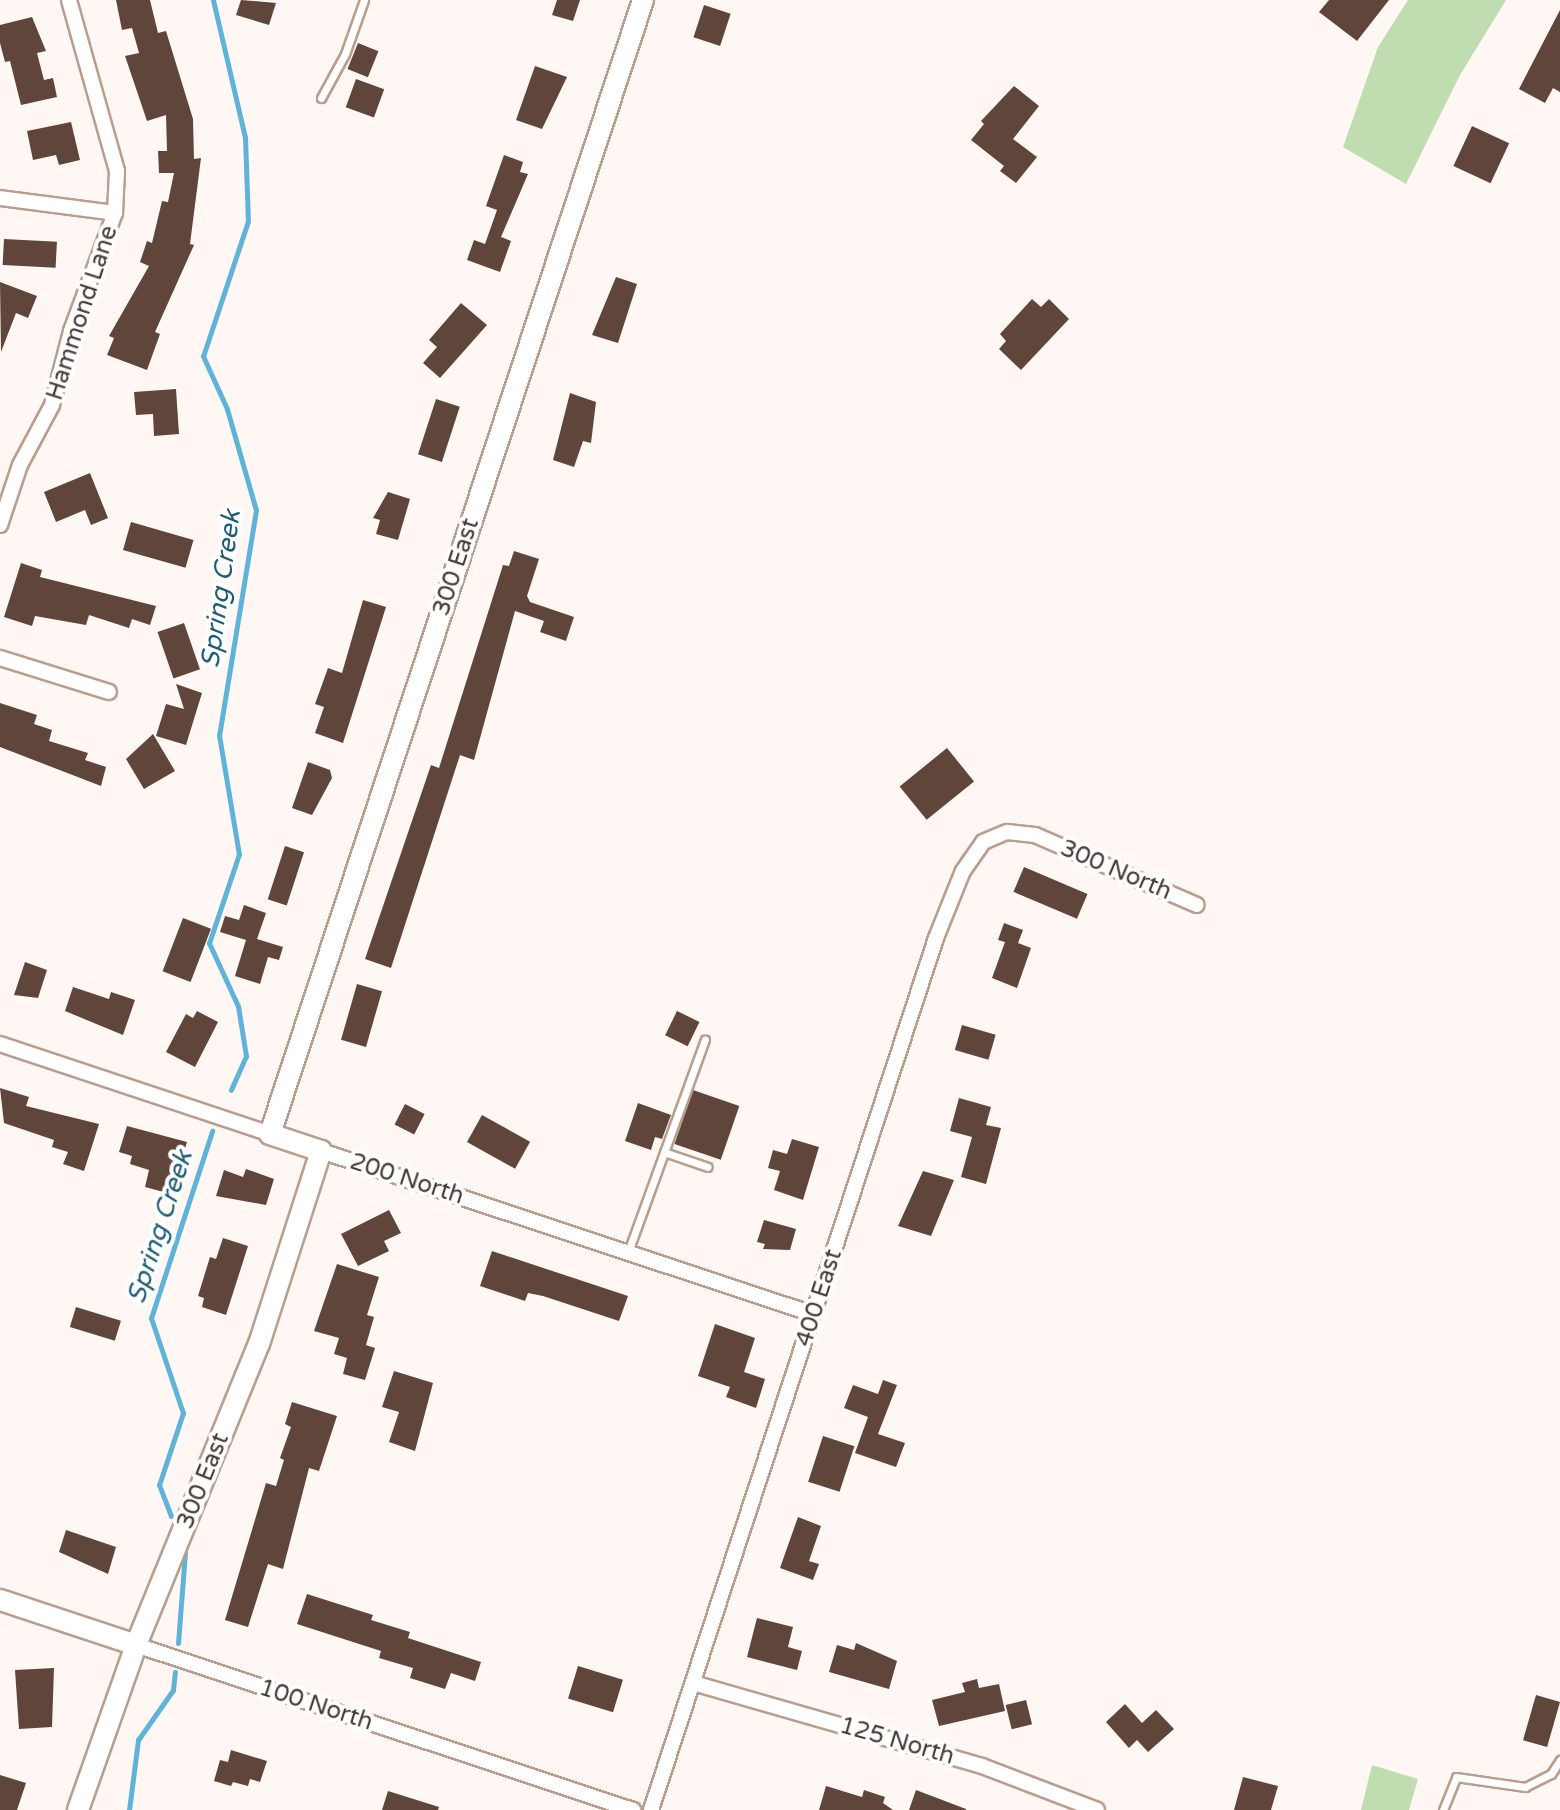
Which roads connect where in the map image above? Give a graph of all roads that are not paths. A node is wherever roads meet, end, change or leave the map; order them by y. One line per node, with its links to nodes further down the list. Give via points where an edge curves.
1 (69, 0): 6 (street, Hammond Lane, via 117,171)
2 (364, 0): 4 (lane, via 345,54)
3 (643, 0): 14 (street, 300 East)
4 (321, 98)
5 (0, 198): 6 (street, via 77,204)
6 (115, 213): 7 (street, Hammond Lane, via 71,331 52,405 20,465)
7 (0, 525)
8 (0, 658): 9 (street)
9 (109, 692)
10 (1035, 835): 11 (street, 300 North); 19 (street, 400 East, via 1007,832 983,842 963,871 936,938)
11 (1197, 905)
12 (705, 1039): 16 (lane)
13 (0, 1044): 14 (street, 200 North)
14 (270, 1134): 15 (street, 200 North)
15 (321, 1151): 18 (street, 200 North); 21 (street, 300 East, via 259,1344)
16 (664, 1152): 17 (lane); 18 (lane)
17 (708, 1167)
18 (628, 1252): 19 (street, 200 North)
19 (813, 1314): 22 (street, 400 East)
20 (0, 1600): 21 (street, 100 North)
21 (136, 1645): 24 (street, 300 East); 25 (street, 100 North)
22 (693, 1683): 26 (street, 400 East); 27 (street, 125 North, via 982,1766)
23 (1560, 1760): 28 (lane, via 1551,1774 1525,1787 1456,1777)
24 (78, 1810)
25 (633, 1810)
26 (651, 1810)
27 (1097, 1810)
28 (1443, 1810)

